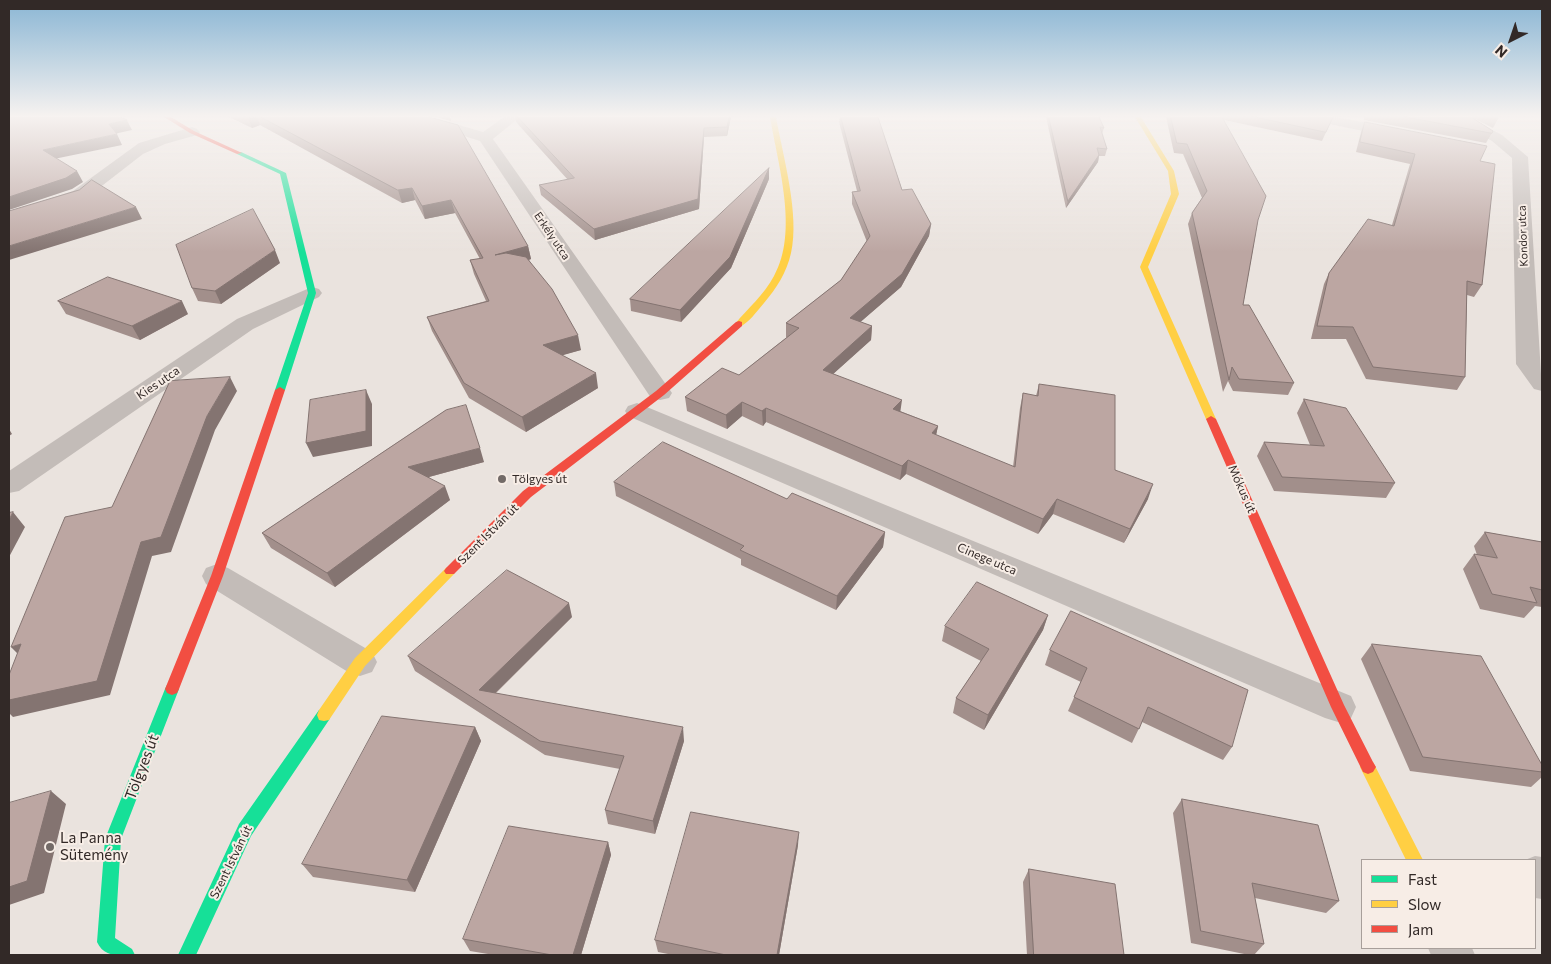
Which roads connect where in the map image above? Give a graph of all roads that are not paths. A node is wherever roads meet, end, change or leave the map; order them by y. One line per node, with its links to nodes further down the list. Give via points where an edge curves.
1 (122, 162): 7 (street, via 79,194)
2 (259, 162): 8 (street, via 283,173)
3 (501, 162): 10 (street, Erkély utca)
4 (780, 162): 10 (street, Szent István út, via 790,238 784,266 764,300)
5 (1165, 162): 15 (street, Mókus út, via 1176,194 1144,267)
6 (1528, 162): 9 (street, Kondor utca, via 1528,364)
7 (9, 218)
8 (312, 293): 12 (street, Kies utca, via 245,324); 13 (street, Tölgyes út)
9 (1542, 384)
10 (660, 393): 11 (street, Szent István út)
11 (637, 411): 14 (street, Szent István út, via 527,494); 15 (street, Cinege utca)
12 (9, 484)
13 (217, 576): 14 (street); 17 (street, Tölgyes út, via 113,839 106,942)
14 (360, 662): 18 (street, Szent István út, via 245,830)
15 (1338, 707): 16 (street, Mókus út)
16 (1414, 859)
17 (126, 955)
18 (187, 955)

